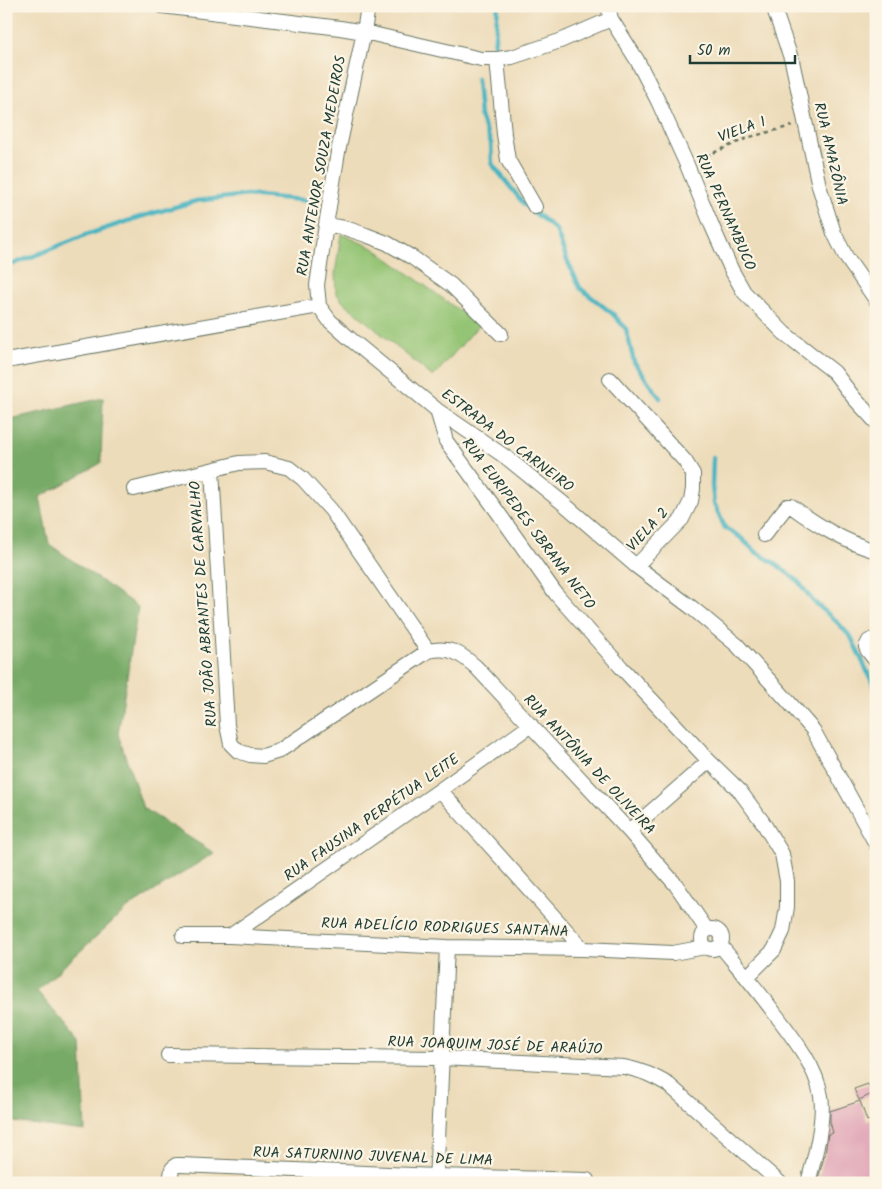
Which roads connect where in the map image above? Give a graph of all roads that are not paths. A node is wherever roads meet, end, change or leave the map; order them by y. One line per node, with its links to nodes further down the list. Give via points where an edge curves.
1 (162, 6): 4 (street)
2 (368, 6): 6 (street, RUA ANTENOR SOUZA MEDEIROS)
3 (774, 6): 10 (street, RUA AMAZÔNIA, via 792,61 818,186 834,233 846,257)
4 (262, 12): 6 (street)
5 (610, 12): 7 (street, via 560,41); 16 (street, RUA PERNAMBUCO, via 654,93 744,292 784,333 834,372)
6 (364, 32): 7 (street, via 481,59); 9 (street, RUA ANTENOR SOUZA MEDEIROS)
7 (497, 59): 8 (street, via 508,160)
8 (535, 207)
9 (326, 225): 11 (street, RUA ANTENOR SOUZA MEDEIROS, via 317,285); 12 (street, via 366,235 413,258 450,285)
10 (876, 300)
11 (319, 306): 13 (street); 15 (street, ESTRADA DO CARNEIRO, via 345,336)
12 (501, 334)
13 (6, 361)
14 (610, 379): 21 (street, VIELA 2, via 685,461 693,474 691,502 682,519)
15 (437, 410): 21 (street, ESTRADA DO CARNEIRO, via 507,458); 26 (street, RUA EURIPEDES SBRANA NETO, via 446,441 556,594)
16 (876, 422)
17 (212, 470): 18 (street); 23 (street, via 265,462 289,468 303,479 332,510); 23 (street, RUA JOÃO ABRANTES DE CARVALHO, via 227,725 231,744 238,751 263,756 279,751)
18 (134, 489)
19 (764, 535): 20 (street, via 787,506 791,506 837,536)
20 (876, 551)
21 (636, 566): 29 (street, ESTRADA DO CARNEIRO, via 737,645 794,707 813,730)
22 (876, 638): 24 (street, via 869,640 866,647)
23 (428, 650): 25 (street, RUA ANTÔNIA DE OLIVEIRA, via 444,649 462,655)
24 (876, 662)
25 (531, 725): 27 (street, RUA FAUSINA PERPÉTUA LEITE); 28 (street, RUA ANTÔNIA DE OLIVEIRA)
26 (709, 761): 28 (street); 37 (street, RUA EURIPEDES SBRANA NETO, via 740,790 762,821 782,854 787,881 783,931 774,950)
27 (440, 790): 32 (street, RUA FAUSINA PERPÉTUA LEITE); 36 (street)
28 (629, 831): 30 (street, RUA ANTÔNIA DE OLIVEIRA, via 676,885)
29 (876, 844)
30 (707, 930): 33 (street, via 714,929 719,933); 35 (street, via 702,935)
31 (182, 936): 32 (street, RUA ADELÍCIO RODRIGUES SANTANA)
32 (230, 936): 34 (street, RUA ADELÍCIO RODRIGUES SANTANA)
33 (720, 945): 35 (street, via 714,949); 37 (street)
34 (447, 947): 36 (street, RUA ADELÍCIO RODRIGUES SANTANA); 39 (street)
35 (705, 947): 36 (street, RUA ADELÍCIO RODRIGUES SANTANA, via 673,954)
36 (583, 949)
37 (747, 977): 44 (street, via 806,1058 821,1097 822,1117)
38 (168, 1055): 39 (street, RUA JOAQUIM JOSÉ DE ARAÚJO)
39 (441, 1058): 40 (street); 43 (street, RUA JOAQUIM JOSÉ DE ARAÚJO, via 624,1067 651,1074 668,1085)
40 (436, 1180): 41 (street, RUA SATURNINO JUVENAL DE LIMA); 42 (street, RUA SATURNINO JUVENAL DE LIMA, via 176,1165)
41 (586, 1180)
42 (170, 1182)
43 (780, 1183)
44 (808, 1183)

